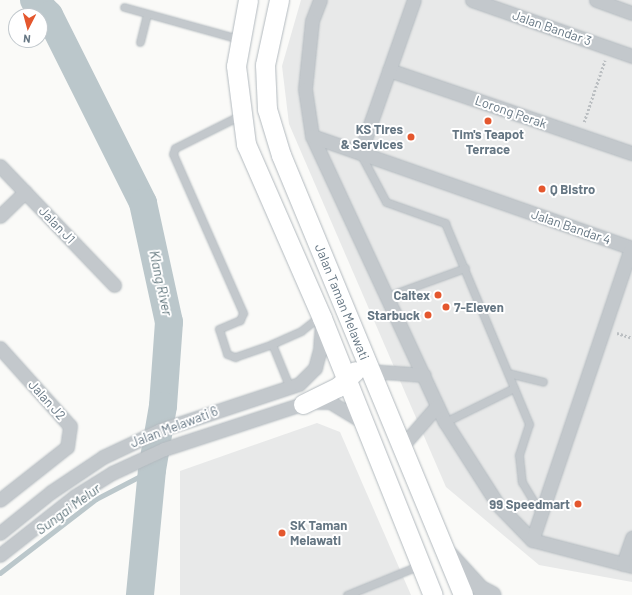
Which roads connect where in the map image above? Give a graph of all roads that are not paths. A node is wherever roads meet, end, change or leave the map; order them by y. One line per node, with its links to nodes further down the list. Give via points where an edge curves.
1 (248, 0): 10 (main road, Jalan Taman Melawati)
2 (279, 0): 26 (main road, Jalan Taman Melawati, via 265,65 268,109 281,155)
3 (320, 0): 15 (street, via 312,21 305,89)
4 (414, 0): 13 (street)
5 (472, 0): 12 (street, Jalan Bandar 3)
6 (596, 0): 8 (street)
7 (124, 7): 9 (lane)
8 (632, 12)
9 (147, 14): 10 (lane); 11 (lane)
10 (239, 39): 14 (main road, Jalan Taman Melawati, via 236,66)
11 (140, 42)
12 (632, 56)
13 (389, 70): 16 (street); 17 (street, Lorong Perak)
14 (241, 115): 24 (main road, Jalan Taman Melawati, via 246,144); 25 (lane, via 175,148 173,154 230,278 243,313 240,320 220,329 227,354 235,357)
15 (312, 136): 16 (street, Jalan Bandar 4); 23 (street)
16 (360, 153): 21 (lane, via 386,202 445,223); 41 (street, Jalan Bandar 4, via 631,248)
17 (632, 153)
18 (0, 166): 19 (street, Jalan J1)
19 (25, 192): 20 (street); 22 (street, Jalan J1)
20 (0, 216)
21 (465, 268): 23 (lane); 29 (lane)
22 (114, 284)
23 (388, 296): 30 (street)
24 (321, 317): 25 (lane, via 301,331); 31 (main road, Jalan Taman Melawati); 33 (street, Jalan Melawati 6, via 320,349 315,368 299,384)
25 (272, 344): 33 (lane)
26 (361, 345): 28 (main road, Jalan Taman Melawati); 31 (main road, via 360,360)
27 (0, 348): 40 (street, Jalan J2, via 70,426 67,447)
28 (370, 371): 30 (street); 39 (main road, Jalan Taman Melawati)
29 (508, 373): 32 (lane); 34 (lane)
30 (424, 375): 36 (street)
31 (347, 381): 35 (main road); 37 (main road, Jalan Taman Melawati)
32 (543, 382)
33 (290, 388): 42 (street, Jalan Melawati 6, via 160,430 104,457)
34 (514, 388): 38 (lane); 41 (lane, via 529,424 519,455 522,482)
35 (303, 404): 37 (street, Jalan Melawati 6, via 330,402); 46 (street, Jalan Melawati 6, via 164,449 112,473 75,496)
36 (437, 406): 38 (street); 39 (street)
37 (363, 422): 47 (main road, Jalan Taman Melawati)
38 (445, 422): 44 (street, via 498,505)
39 (403, 445): 45 (main road, Jalan Taman Melawati)
40 (0, 500)
41 (541, 514): 44 (street, Jalan Bandar 4)
42 (2, 528)
43 (632, 538): 48 (street)
44 (532, 540): 48 (street)
45 (444, 548): 51 (main road, Jalan Taman Melawati); 52 (street, via 481,589)
46 (0, 555)
47 (420, 565): 49 (lane); 50 (main road, Jalan Taman Melawati)
48 (628, 565)
49 (346, 595)
50 (433, 595)
51 (464, 595)
52 (493, 595)

